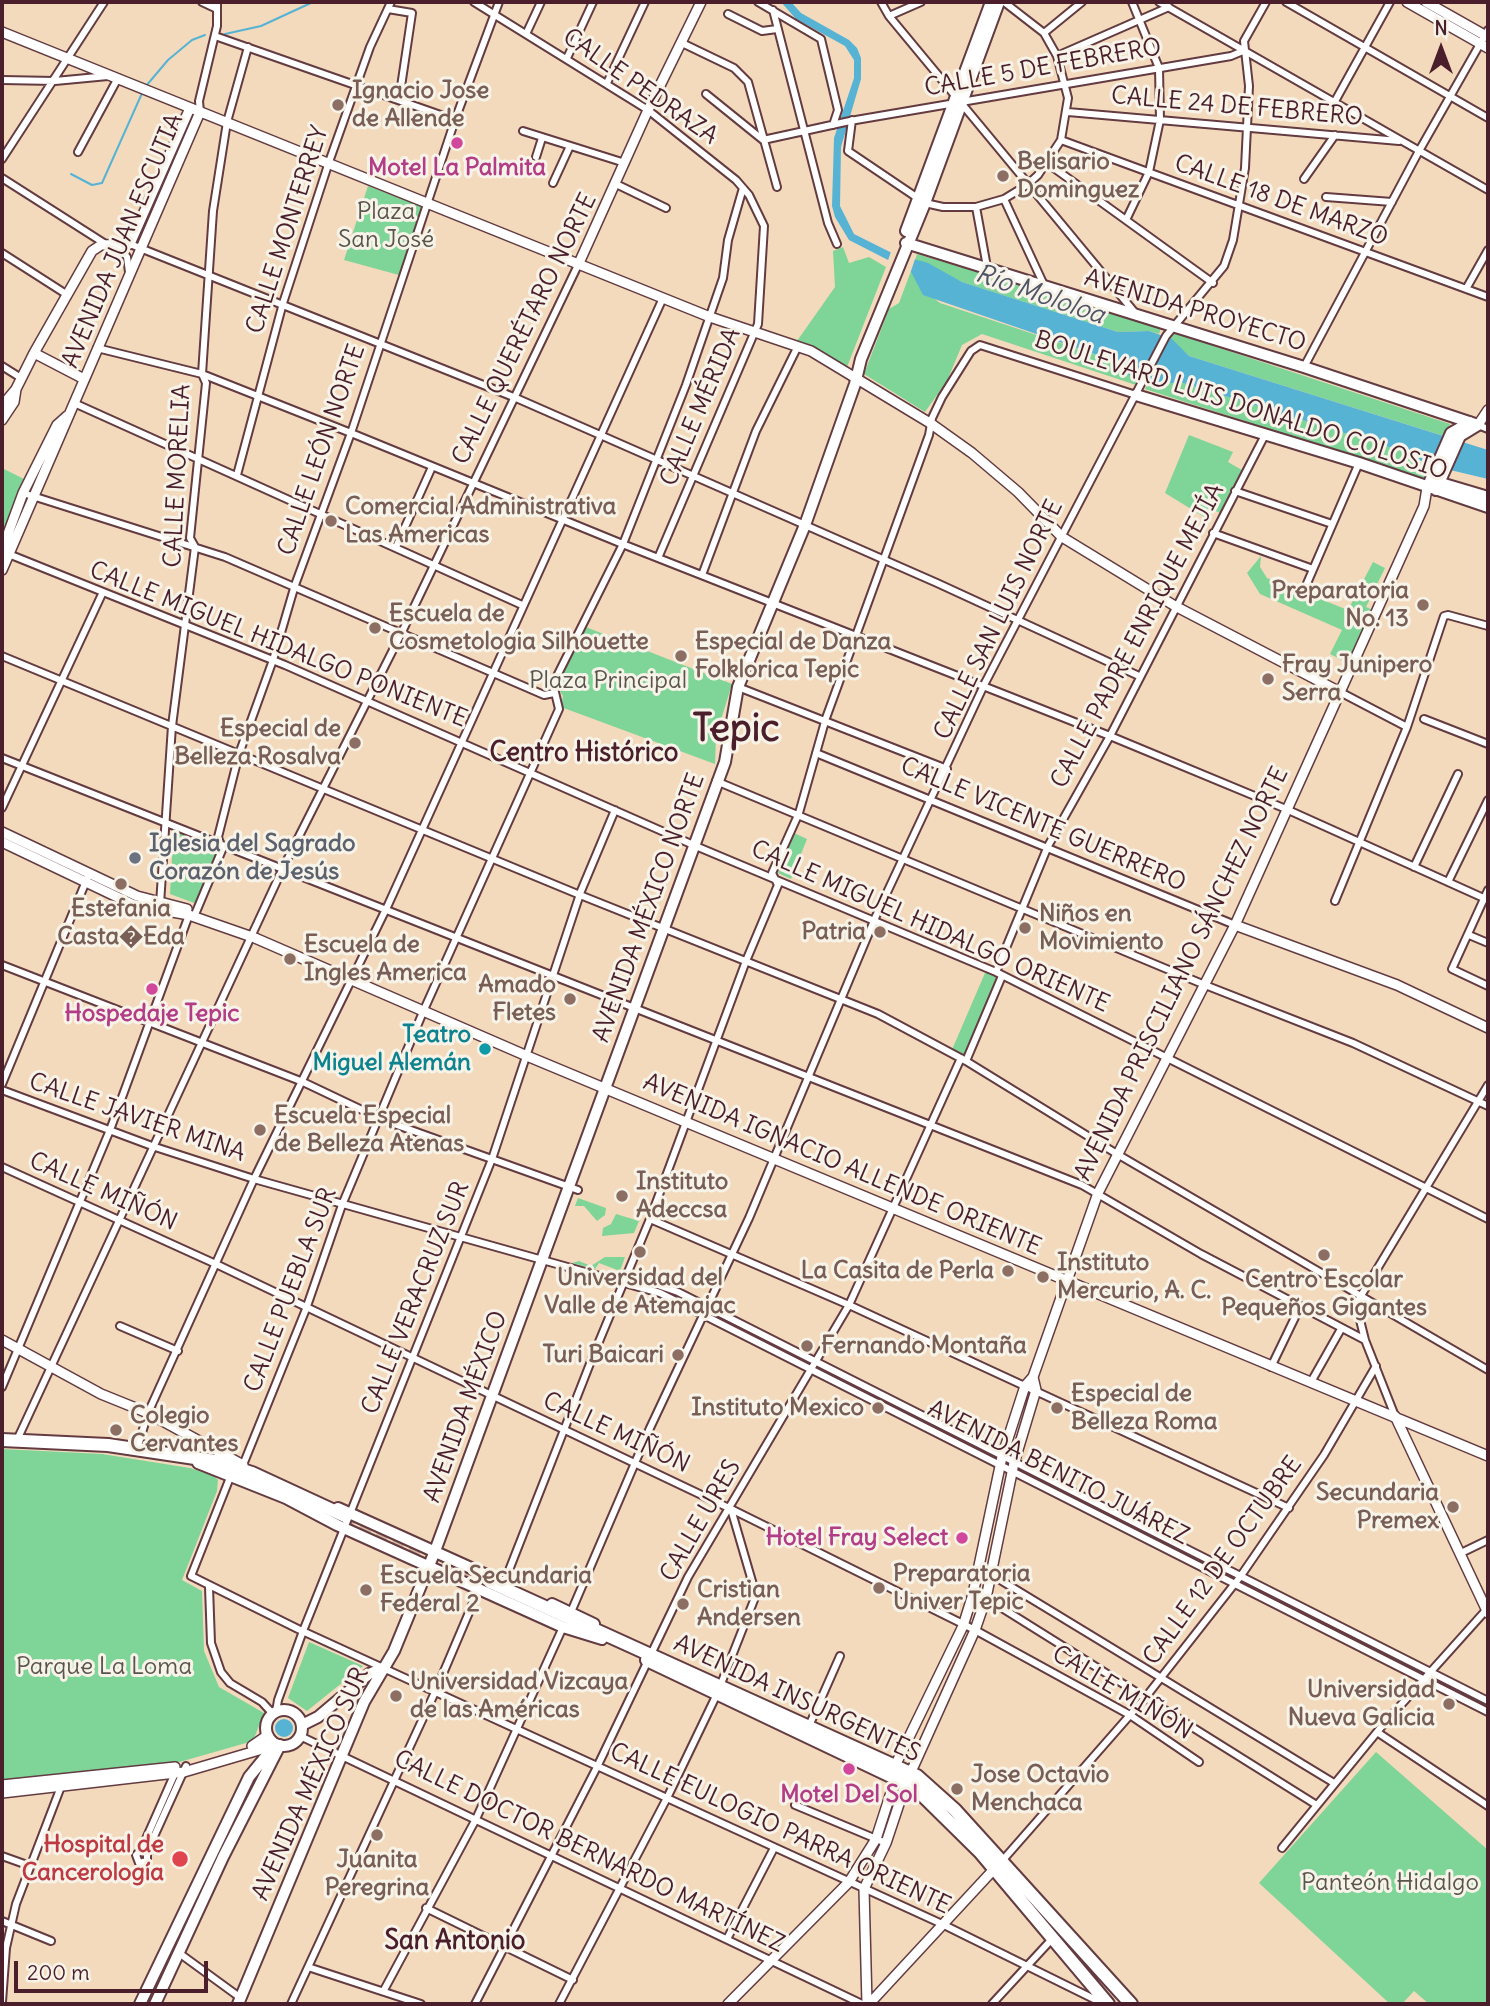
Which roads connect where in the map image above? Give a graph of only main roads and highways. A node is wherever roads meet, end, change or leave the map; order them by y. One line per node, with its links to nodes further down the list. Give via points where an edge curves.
1 (701, 2): 13 (main road, CALLE QUERÉTARO NORTE)
2 (991, 2): 8 (main road, AVENIDA MÉXICO NORTE)
3 (1002, 2): 8 (main road, AVENIDA MÉXICO NORTE)
4 (1407, 2): 7 (main road)
5 (1426, 2): 7 (main road)
6 (2, 32): 9 (main road)
7 (1486, 39)
8 (958, 102): 12 (main road, AVENIDA MÉXICO NORTE, via 904,238)
9 (190, 108): 10 (main road); 11 (main road, AVENIDA JUAN ESCUTIA)
10 (200, 112): 11 (main road, AVENIDA JUAN ESCUTIA); 13 (main road)
11 (135, 246): 14 (main road, AVENIDA JUAN ESCUTIA, via 101,245 92,251); 15 (main road, AVENIDA JUAN ESCUTIA, via 129,272)
12 (905, 247): 16 (main road, AVENIDA MÉXICO NORTE); 22 (main road, AVENIDA PROYECTO, via 987,267 1137,315 1170,331)
13 (579, 263): 16 (main road, via 710,317 798,346)
14 (34, 353): 15 (main road); 17 (main road, AVENIDA JUAN ESCUTIA)
15 (85, 379): 20 (main road, AVENIDA JUAN ESCUTIA)
16 (861, 380): 28 (main road, via 930,423 1018,492 1062,537 1175,607); 34 (main road, AVENIDA MÉXICO NORTE, via 738,687 724,761)
17 (16, 389): 19 (main road, AVENIDA JUAN ESCUTIA); 21 (main road, AVENIDA JUAN ESCUTIA, via 14,402)
18 (1136, 395): 23 (main road, BOULEVARD LUIS DONALDO COLOSIO)
19 (2, 406)
20 (68, 415): 26 (main road, AVENIDA JUAN ESCUTIA); 26 (main road, AVENIDA JUAN ESCUTIA, via 57,425 23,494)
21 (2, 420)
22 (1481, 420): 23 (main road, AVENIDA PRISCILIANO SÁNCHEZ NORTE, via 1456,434)
23 (1432, 488): 24 (main road, BOULEVARD LUIS DONALDO COLOSIO); 25 (main road, BOULEVARD LUIS DONALDO COLOSIO); 28 (main road, AVENIDA PRISCILIANO SÁNCHEZ NORTE)
24 (1488, 497)
25 (1488, 507)
26 (4, 552): 27 (main road, AVENIDA JUAN ESCUTIA)
27 (2, 570)
28 (1340, 692): 32 (main road, AVENIDA PRISCILIANO SÁNCHEZ NORTE)
29 (2, 832): 31 (main road)
30 (2, 842): 31 (main road)
31 (87, 879): 34 (main road, AVENIDA IGNACIO ALLENDE ORIENTE, via 251,936)
32 (1235, 925): 33 (main road, CALLE VICENTE GUERRERO, via 1397,985); 36 (main road, AVENIDA PRISCILIANO SÁNCHEZ NORTE, via 1098,1193)
33 (1488, 1028)
34 (607, 1088): 35 (main road, AVENIDA MÉXICO NORTE); 36 (main road, AVENIDA IGNACIO ALLENDE ORIENTE)
35 (543, 1262): 45 (main road, AVENIDA MÉXICO)
36 (1068, 1281): 38 (main road, AVENIDA PRISCILIANO SÁNCHEZ NORTE); 39 (main road, AVENIDA IGNACIO ALLENDE ORIENTE)
37 (2, 1340): 43 (main road)
38 (1033, 1377): 56 (main road, via 1025,1386 1001,1462 963,1626); 56 (main road, via 1036,1390 1013,1467 986,1598 975,1630)
39 (1395, 1416): 42 (main road, AVENIDA IGNACIO ALLENDE ORIENTE); 48 (main road)
40 (2, 1440): 41 (highway)
41 (137, 1450): 44 (main road, via 209,1466); 44 (highway, via 201,1459 252,1473)
42 (1488, 1456)
43 (243, 1465): 44 (main road)
44 (346, 1520): 45 (main road); 46 (main road, AVENIDA INSURGENTES)
45 (435, 1551): 46 (main road, AVENIDA MÉXICO); 47 (main road)
46 (429, 1567): 47 (main road, AVENIDA INSURGENTES); 50 (main road, AVENIDA MÉXICO SUR)
47 (482, 1584): 49 (highway, AVENIDA INSURGENTES); 49 (main road, AVENIDA INSURGENTES, via 563,1627); 49 (main road, AVENIDA INSURGENTES, via 504,1583 590,1622)
48 (1488, 1610)
49 (603, 1636): 51 (highway, AVENIDA INSURGENTES)
50 (385, 1667): 52 (main road); 53 (main road, AVENIDA MÉXICO SUR)
51 (719, 1690): 56 (highway, AVENIDA INSURGENTES); 56 (highway, AVENIDA INSURGENTES, via 809,1726)
52 (343, 1695): 53 (main road, via 359,1690); 54 (main road)
53 (364, 1702): 63 (main road, AVENIDA MÉXICO SUR)
54 (301, 1730): 55 (main road, via 290,1745); 55 (main road, via 293,1712 275,1713 267,1722)
55 (274, 1741): 57 (main road, via 180,1770); 61 (main road, via 249,1777); 62 (main road)
56 (902, 1775): 60 (highway, AVENIDA INSURGENTES); 65 (main road, via 876,1839 849,1882); 67 (main road, via 886,1843 864,1889)
57 (62, 1783): 58 (main road); 59 (main road)
58 (2, 1785)
59 (2, 1793)
60 (998, 1865): 67 (main road); 68 (highway, AVENIDA INSURGENTES); 69 (highway, AVENIDA INSURGENTES)
61 (197, 1884): 62 (main road); 64 (main road)
62 (209, 1888): 66 (main road)
63 (241, 2002)
64 (141, 2003)
65 (732, 2003)
66 (157, 2004)
67 (866, 2004)
68 (1106, 2004)
69 (1131, 2004)

